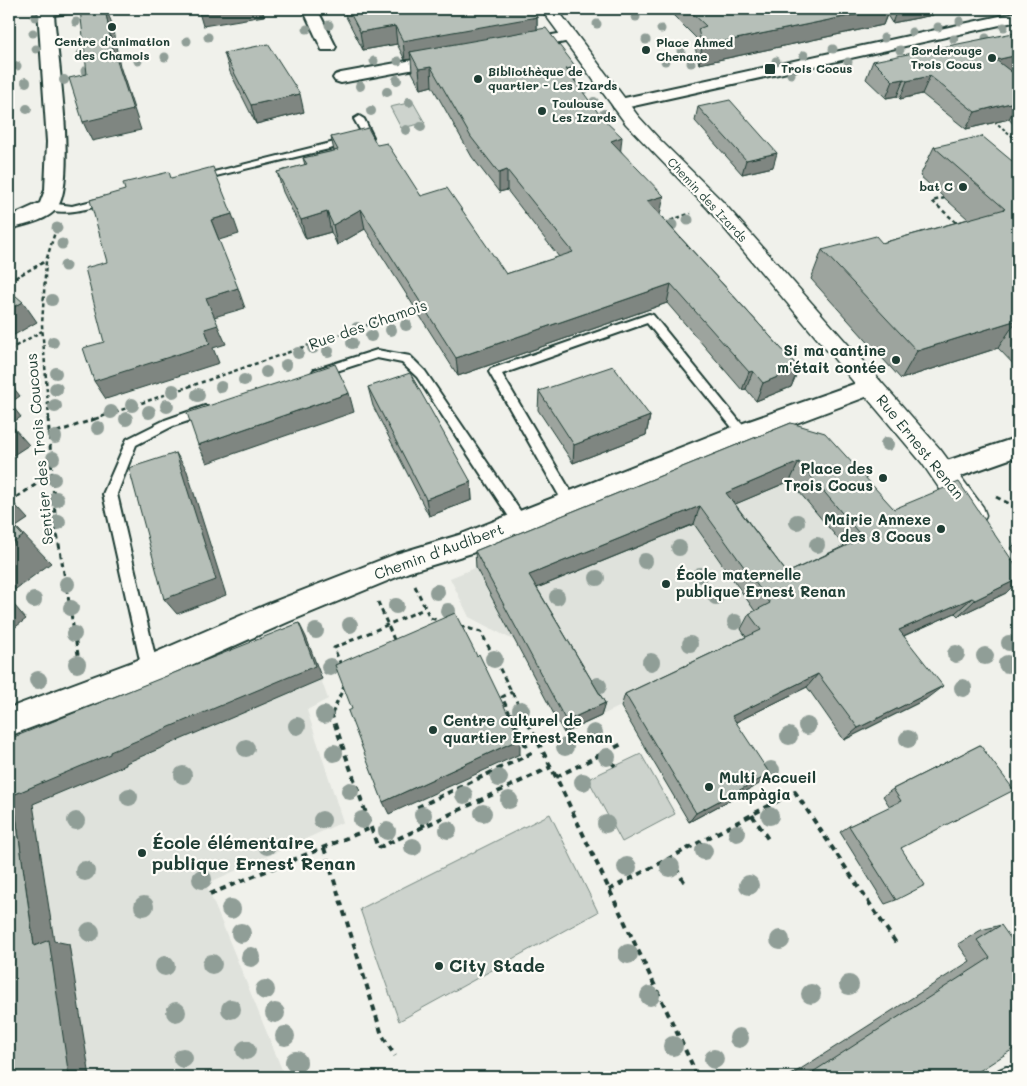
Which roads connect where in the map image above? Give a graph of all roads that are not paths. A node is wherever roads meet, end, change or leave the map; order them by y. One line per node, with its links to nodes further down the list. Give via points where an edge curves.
1 (69, 9): 4 (street)
2 (310, 9): 7 (street)
3 (549, 9): 6 (street, Chemin des Izards)
4 (45, 11): 15 (street, via 56,139 55,194)
5 (1018, 16): 11 (street)
6 (569, 37): 8 (street); 11 (street, Chemin des Izards)
7 (328, 47)
8 (502, 49)
9 (464, 56): 10 (street)
10 (341, 78)
11 (620, 104): 18 (street, Chemin des Izards, via 653,144 715,205)
12 (359, 119): 13 (lane, via 368,137)
13 (189, 180)
14 (118, 197): 15 (lane, via 72,209)
15 (49, 206): 16 (street)
16 (9, 223)
17 (302, 379): 24 (lane, via 377,354 406,359 421,374)
18 (871, 386): 20 (street, Chemin d'Audibert); 22 (street, Rue Ernest Renan)
19 (216, 407): 26 (lane, via 169,423 131,442 110,494)
20 (743, 433): 23 (street, Chemin d'Audibert); 23 (lane, via 649,318 495,372)
21 (1018, 446): 22 (street)
22 (944, 472): 25 (street, Rue Ernest Renan)
23 (570, 502): 24 (street, Chemin d'Audibert)
24 (520, 522): 26 (street, Chemin d'Audibert, via 367,577)
25 (988, 538)
26 (150, 669): 27 (street, Chemin d'Audibert)
27 (9, 722)
28 (1006, 1077): 29 (lane)
29 (1018, 1077)

